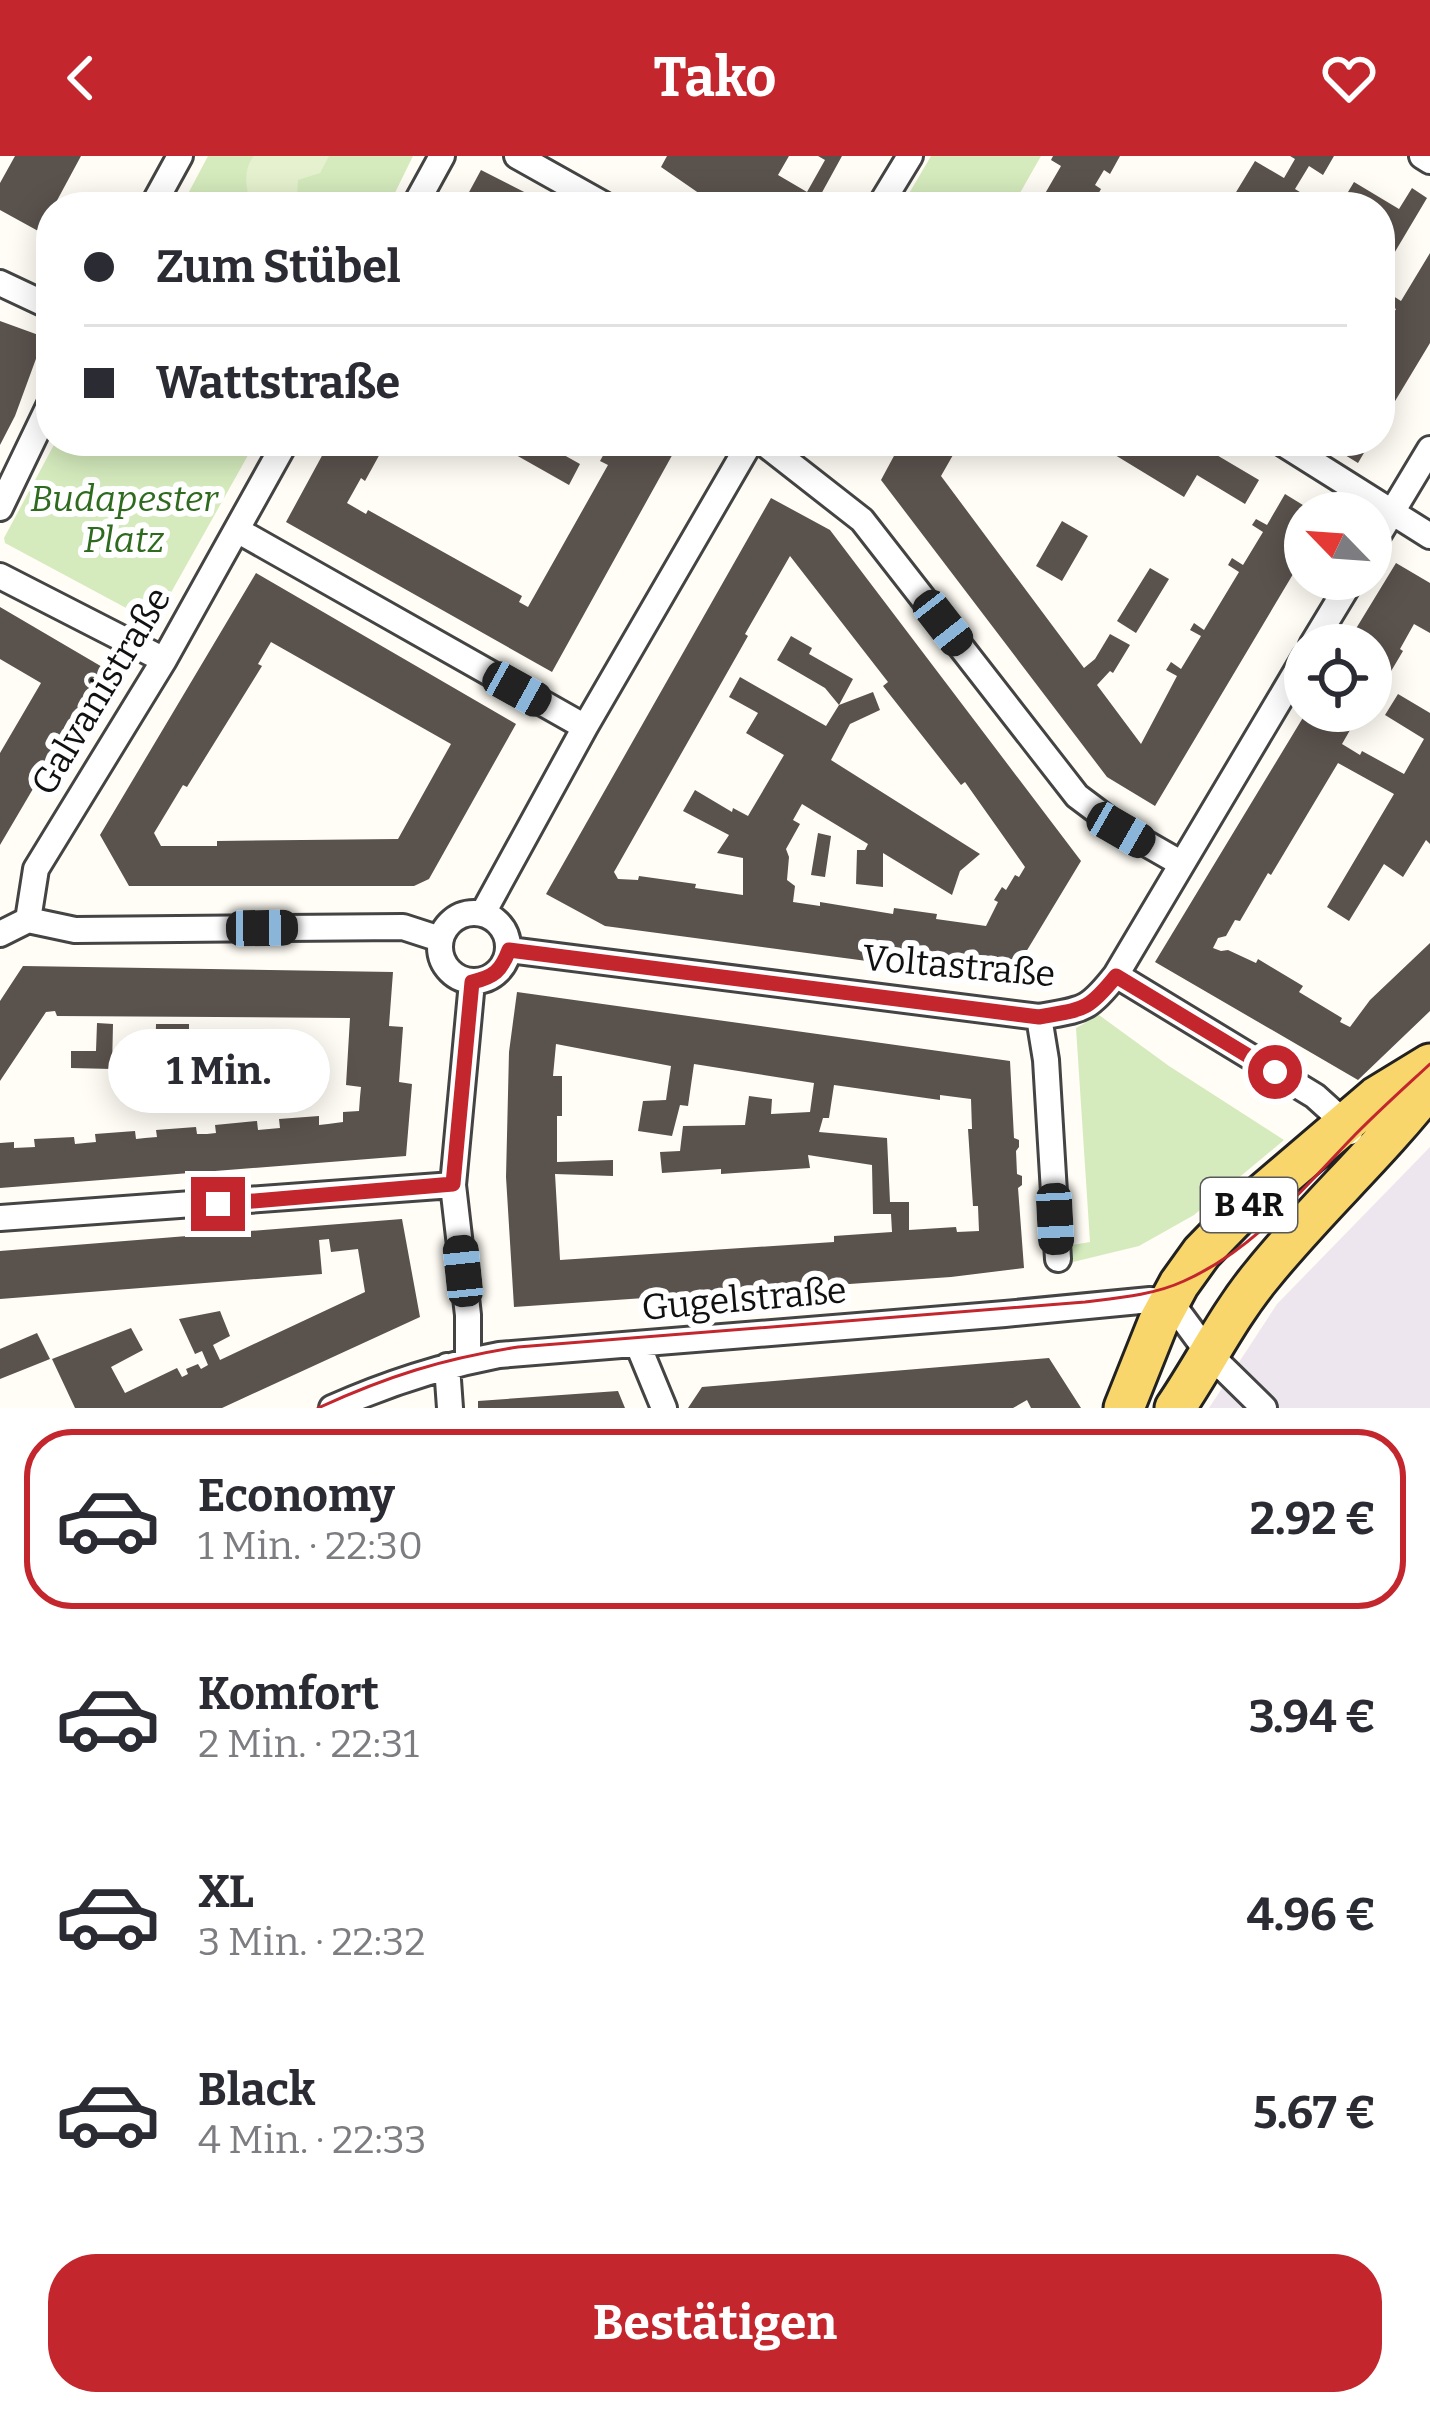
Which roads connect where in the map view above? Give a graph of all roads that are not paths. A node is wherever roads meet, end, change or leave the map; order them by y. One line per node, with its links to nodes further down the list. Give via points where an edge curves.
1 (180, 156): 7 (street)
2 (442, 156): 8 (street)
3 (518, 156): 9 (street)
4 (910, 156): 10 (street)
5 (1422, 156): 6 (street)
6 (1430, 160)
7 (160, 192)
8 (422, 192)
9 (582, 192)
10 (888, 192)
11 (0, 283): 12 (street)
12 (36, 300)
13 (36, 433): 20 (street)
14 (1430, 449): 21 (street)
15 (278, 456): 23 (street, Galvanistraße)
16 (743, 456): 28 (street)
17 (780, 456): 29 (street, via 862,520 1077,796)
18 (1302, 456): 19 (street)
19 (1358, 492)
20 (0, 508)
21 (1392, 511)
22 (1392, 514): 24 (street)
23 (237, 530): 26 (street, Galvanistraße); 28 (street)
24 (1430, 536)
25 (0, 576): 26 (street)
26 (164, 660): 31 (street, Galvanistraße, via 36,869)
27 (1284, 692): 29 (street)
28 (585, 728): 30 (street)
29 (1182, 864): 35 (street)
30 (483, 913): 33 (street, via 449,922); 34 (street, via 506,932)
31 (28, 920): 32 (street); 33 (street, via 75,930 403,927)
32 (0, 934)
33 (440, 938): 36 (street, via 449,971)
34 (509, 950): 36 (street, via 502,968); 37 (street, Voltastraße)
35 (1116, 976): 37 (street, Voltastraße, via 1079,1010); 40 (street, via 1315,1096)
36 (472, 982): 42 (street)
37 (1039, 1017): 44 (street)
38 (1430, 1064): 40 (main road, B 4R)
39 (1430, 1086): 41 (main road, B 4R)
40 (1346, 1124): 41 (street); 45 (main road, B 4R, via 1226,1227)
41 (1362, 1164): 47 (main road, B 4R, via 1261,1277)
42 (453, 1184): 43 (street); 48 (street, via 468,1315)
43 (0, 1218)
44 (1058, 1259)
45 (1170, 1301): 46 (street, Gugelstraße); 47 (street); 52 (main road, B 4R)
46 (638, 1345): 48 (street, Gugelstraße); 51 (street)
47 (1209, 1354): 53 (main road, B 4R); 54 (street)
48 (458, 1364): 49 (street, Gugelstraße); 50 (street)
49 (332, 1408)
50 (450, 1408)
51 (664, 1408)
52 (1124, 1408)
53 (1175, 1408)
54 (1264, 1408)

